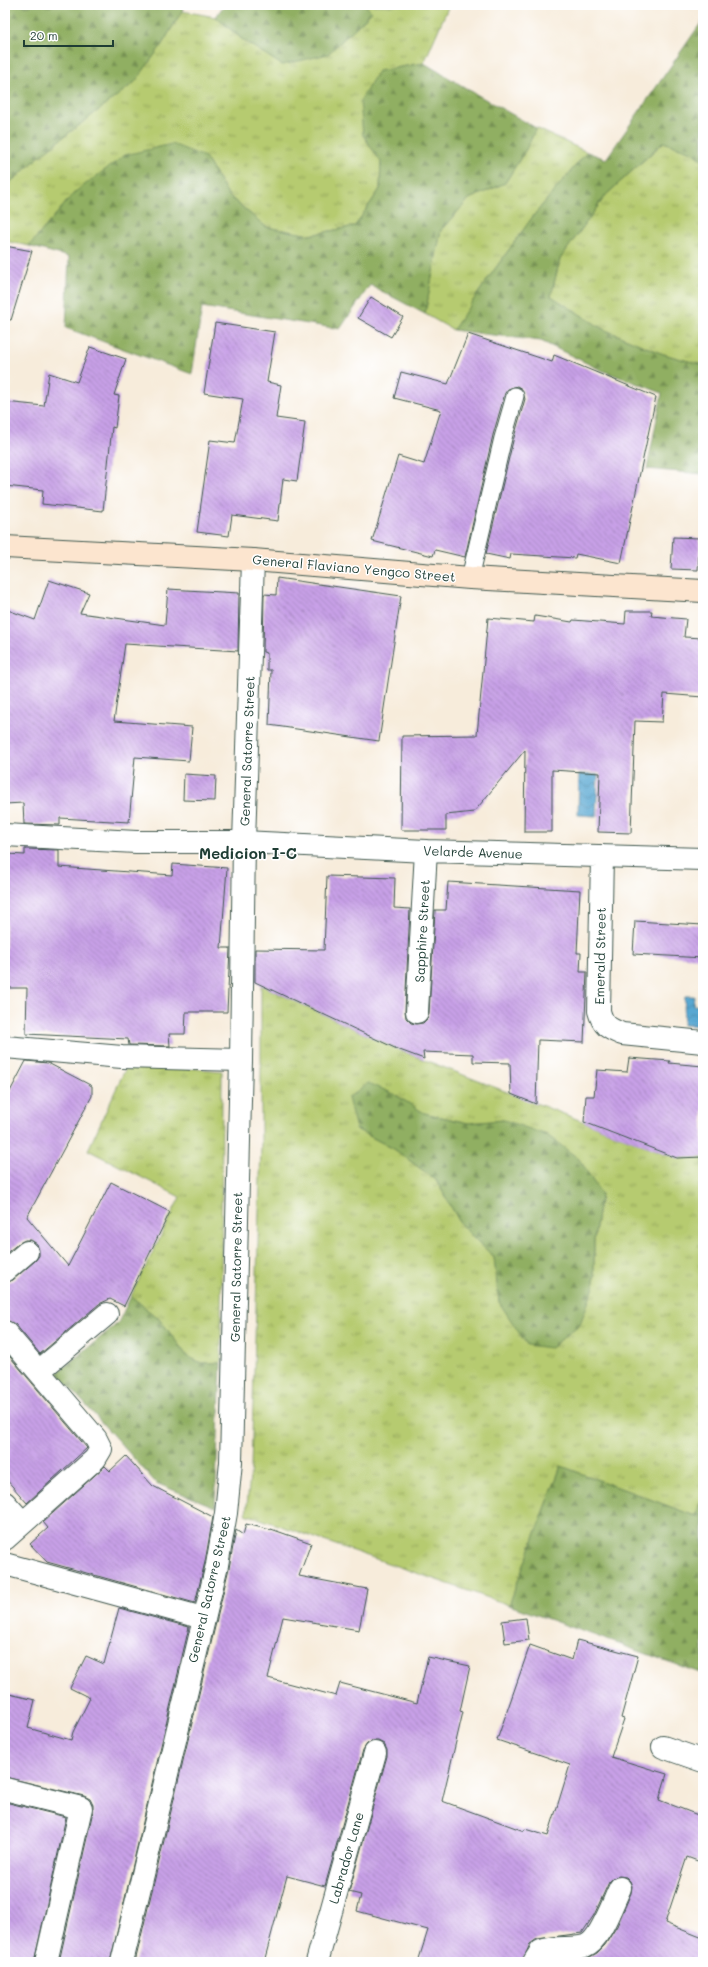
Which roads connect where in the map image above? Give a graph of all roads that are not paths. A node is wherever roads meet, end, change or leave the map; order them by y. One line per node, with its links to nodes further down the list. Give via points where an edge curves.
1 (515, 396): 4 (lane)
2 (5, 547): 3 (main road, General Flaviano Yengco Street)
3 (253, 560): 4 (main road, General Flaviano Yengco Street); 7 (street, General Satorre Street)
4 (470, 578): 5 (main road, General Flaviano Yengco Street)
5 (703, 592)
6 (5, 835): 7 (street, Velarde Avenue, via 136,842)
7 (244, 842): 8 (street, Velarde Avenue); 14 (street, General Satorre Street)
8 (426, 851): 9 (street, Velarde Avenue); 11 (street, Sapphire Street)
9 (602, 856): 10 (street, Velarde Avenue); 12 (street, Emerald Street, via 599,1011 602,1022 622,1034)
10 (703, 859)
11 (417, 1012)
12 (703, 1042)
13 (5, 1046): 14 (street, via 122,1057)
14 (241, 1060): 24 (street, General Satorre Street, via 231,1462 217,1565)
15 (27, 1252): 16 (street)
16 (5, 1271)
17 (107, 1314): 19 (street)
18 (5, 1332): 19 (street)
19 (39, 1371): 21 (street, via 96,1439 101,1449 94,1459)
20 (5, 1503): 21 (street)
21 (22, 1523): 22 (street)
22 (5, 1539)
23 (5, 1564): 24 (street)
24 (203, 1618): 31 (street, General Satorre Street)
25 (663, 1747): 27 (street)
26 (375, 1753): 32 (street, Labrador Lane)
27 (703, 1761)
28 (5, 1789): 30 (street, via 81,1808)
29 (620, 1888): 33 (street, via 600,1930 589,1943 584,1946 558,1947 541,1951)
30 (46, 1962)
31 (122, 1962)
32 (317, 1962)
33 (534, 1962)

